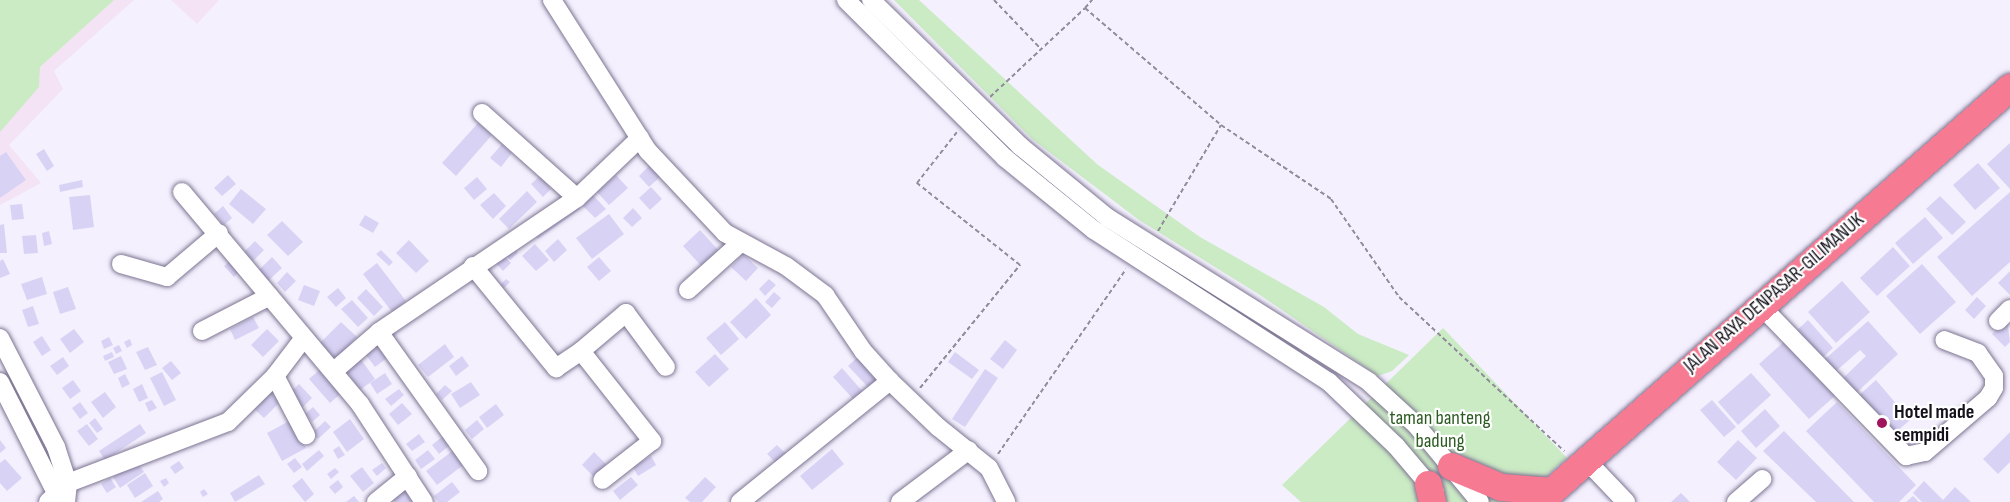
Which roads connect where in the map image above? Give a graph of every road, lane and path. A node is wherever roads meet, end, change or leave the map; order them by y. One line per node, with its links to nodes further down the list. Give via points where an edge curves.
1 (552, 0): 13 (street)
2 (846, 0): 11 (street)
3 (871, 0): 9 (street)
4 (994, 0): 7 (path)
5 (1092, 0): 6 (path)
6 (1085, 8): 7 (path); 12 (path)
7 (1041, 49): 9 (path)
8 (2010, 87): 24 (highway, JALAN RAYA DENPASAR-GILIMANUK)
9 (980, 107): 18 (street, via 1108,218)
10 (482, 113): 15 (street)
11 (966, 120): 19 (street, via 1005,158); 38 (path, via 917,183 1020,265)
12 (1221, 125): 18 (path); 43 (path, via 1330,199 1399,297)
13 (640, 138): 15 (street); 17 (street, via 712,222)
14 (182, 192): 16 (street)
15 (577, 198): 21 (street)
16 (219, 233): 20 (street, via 167,278); 23 (street)
17 (739, 244): 22 (street); 34 (street, via 786,266 825,295 863,351)
18 (1149, 246): 39 (street, via 1369,382)
19 (1134, 257): 41 (street, via 1329,382); 45 (path)
20 (121, 264)
21 (473, 266): 26 (street); 30 (street, via 556,368)
22 (688, 290)
23 (270, 296): 25 (street); 28 (street)
24 (1761, 306): 29 (street, via 1906,456 1925,452 1988,398 1994,388 1994,376 1978,353); 43 (highway, JALAN RAYA DENPASAR-GILIMANUK)
25 (202, 331)
26 (379, 332): 32 (street); 46 (street)
27 (0, 338): 36 (street)
28 (303, 339): 32 (street); 33 (street)
29 (1944, 340)
30 (581, 351): 31 (street, via 626,313); 49 (street, via 652,441)
31 (666, 366)
32 (334, 371): 47 (street)
33 (275, 376): 40 (street); 50 (street, via 228,422)
34 (890, 381): 38 (street); 55 (street)
35 (0, 382): 37 (street)
36 (28, 390): 37 (street); 50 (street)
37 (9, 399): 50 (street)
38 (909, 401): 42 (street)
39 (1416, 425): 41 (street); 44 (street)
40 (306, 435)
41 (1396, 446): 51 (street)
42 (969, 450): 45 (street); 56 (street)
43 (1583, 463): 52 (highway, JALAN RAYA DENPASAR-GILIMANUK); 59 (street); 60 (street)
44 (1451, 466): 52 (highway, via 1501,488); 58 (street)
45 (989, 468): 57 (street)
46 (478, 471)
47 (408, 476): 53 (street); 54 (street)
48 (1762, 479): 61 (street)
49 (602, 480)
50 (59, 496)
51 (1434, 496)
52 (1546, 496)
53 (375, 502)
54 (424, 502)
55 (740, 502)
56 (900, 502)
57 (1006, 502)
58 (1480, 502)
59 (1608, 502)
60 (1626, 502)
61 (1736, 502)

